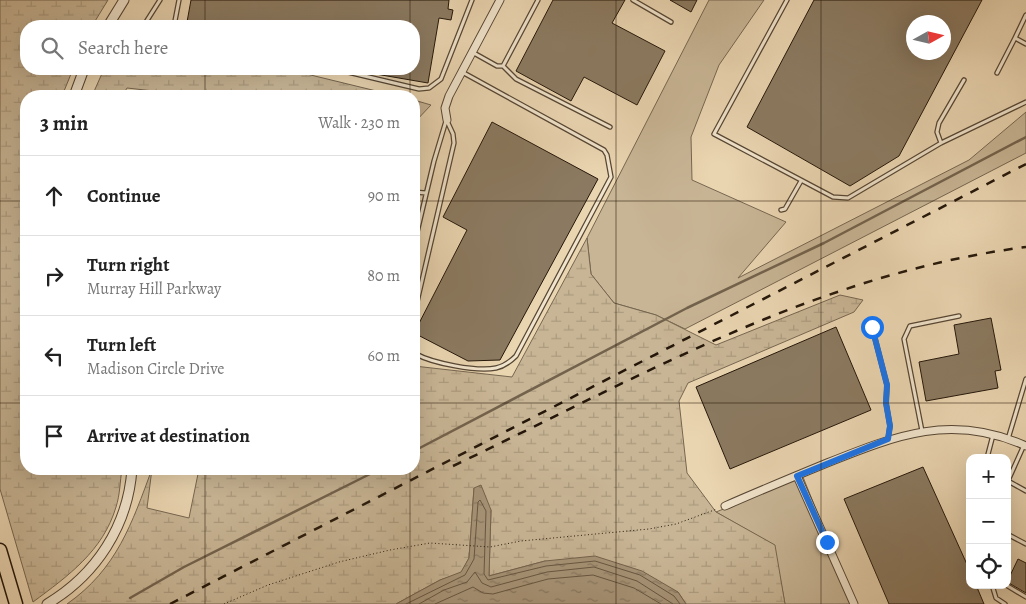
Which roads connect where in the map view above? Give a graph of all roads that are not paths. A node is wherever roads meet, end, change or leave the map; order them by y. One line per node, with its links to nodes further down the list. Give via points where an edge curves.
1 (124, 0): 10 (street)
2 (160, 0): 11 (lane)
3 (179, 0): 12 (lane)
4 (472, 0): 21 (lane, via 441,78 429,88 419,89)
5 (500, 0): 16 (street)
6 (538, 0): 17 (lane)
7 (633, 0): 13 (lane)
8 (786, 0): 28 (lane, via 714,134)
9 (1026, 15): 14 (lane)
10 (112, 20)
11 (147, 20)
12 (175, 20)
13 (671, 22)
14 (1015, 38): 15 (lane); 19 (lane)
15 (1026, 44)
16 (472, 52): 17 (lane); 18 (street)
17 (503, 66): 26 (lane, via 516,79)
18 (462, 71): 25 (street, via 446,102); 36 (lane, via 604,150 611,177 510,363 486,369 429,361)
19 (997, 73)
20 (82, 75): 23 (street)
21 (360, 75)
22 (964, 80): 27 (lane, via 939,123 937,132)
23 (76, 90)
24 (1026, 102): 27 (lane)
25 (447, 120): 30 (lane); 33 (lane, via 454,143)
26 (610, 127)
27 (941, 143): 28 (lane, via 848,198 833,197)
28 (801, 181): 31 (lane, via 785,209)
29 (420, 192): 30 (lane)
30 (426, 193): 32 (lane)
31 (781, 210)
32 (420, 219)
33 (420, 289)
34 (959, 316): 38 (lane, via 910,326 904,339)
35 (872, 327): 40 (lane, via 887,385)
36 (420, 356)
37 (1026, 379): 41 (lane)
38 (922, 431): 39 (street, via 956,430); 40 (street)
39 (993, 435): 41 (street); 43 (lane)
40 (888, 439): 46 (street)
41 (1008, 439): 42 (street)
42 (1025, 445): 45 (lane)
43 (988, 454)
44 (131, 475): 57 (street, via 126,506 110,542 80,580)
45 (1011, 475)
46 (797, 476): 49 (street); 58 (street)
47 (1011, 484): 48 (lane)
48 (1026, 491)
49 (725, 506)
50 (1011, 536): 51 (lane)
51 (1026, 544)
52 (1, 553): 56 (highway)
53 (1011, 588): 55 (lane)
54 (993, 589): 59 (lane, via 996,598)
55 (1026, 597)
56 (16, 604)
57 (47, 604)
58 (854, 604)
59 (1005, 604)

